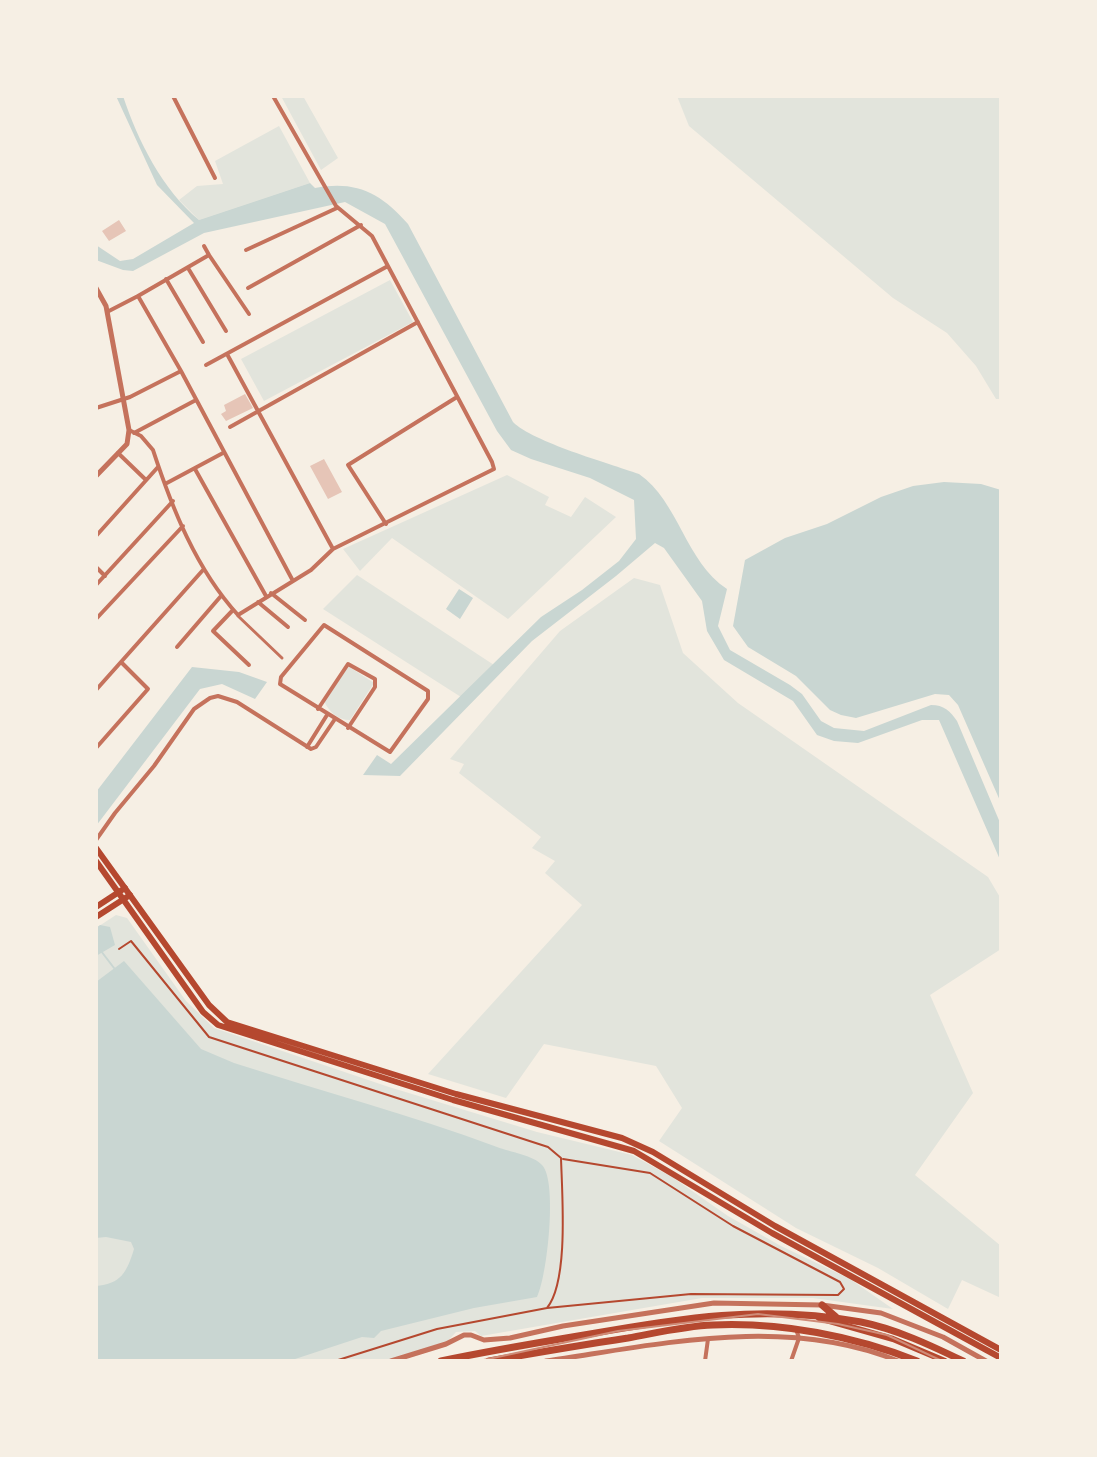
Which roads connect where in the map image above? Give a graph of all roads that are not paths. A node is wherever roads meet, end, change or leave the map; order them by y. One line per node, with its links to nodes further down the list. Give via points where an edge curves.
1 (173, 96): 3 (street)
2 (273, 96): 4 (street)
3 (215, 178)
4 (337, 207): 5 (street); 7 (street)
5 (361, 225): 9 (street); 13 (street)
6 (204, 246): 8 (street)
7 (246, 250)
8 (209, 255): 10 (street); 16 (street)
9 (388, 266): 17 (street); 20 (street)
10 (187, 267): 11 (street); 18 (street)
11 (166, 279): 14 (street); 19 (street)
12 (96, 288): 15 (street)
13 (248, 288)
14 (138, 296): 15 (street); 22 (street)
15 (107, 312): 24 (street)
16 (249, 314)
17 (418, 322): 23 (street); 27 (street)
18 (226, 331)
19 (203, 342)
20 (227, 354): 21 (street); 27 (street)
21 (206, 365)
22 (181, 371): 24 (street); 25 (street)
23 (457, 397): 38 (street, via 348,465); 38 (street, via 494,469)
24 (123, 399): 26 (street); 29 (street)
25 (196, 400): 29 (street); 31 (street)
26 (96, 408)
27 (258, 411): 28 (street); 41 (street)
28 (230, 427)
29 (132, 432): 30 (street); 32 (street, via 153,450)
30 (118, 453): 34 (street); 35 (street)
31 (224, 453): 33 (street); 47 (street)
32 (158, 467): 35 (street); 36 (street)
33 (195, 469): 36 (street); 49 (street)
34 (96, 476)
35 (146, 480): 40 (street)
36 (165, 484): 37 (street)
37 (173, 501): 39 (street); 45 (street)
38 (386, 524): 41 (street)
39 (183, 526): 43 (street); 44 (street)
40 (96, 536)
41 (333, 549): 47 (street)
42 (96, 567): 45 (street)
43 (203, 570): 50 (street); 59 (street)
44 (140, 572): 46 (street); 54 (street)
45 (105, 576): 48 (street)
46 (145, 577)
47 (293, 581): 49 (street)
48 (96, 585)
49 (269, 595): 51 (street); 55 (street)
50 (221, 596): 52 (street); 57 (street)
51 (258, 602): 53 (street); 56 (street)
52 (233, 610): 53 (street); 60 (street, via 213,631)
53 (238, 615): 58 (street)
54 (96, 619)
55 (305, 620)
56 (288, 627)
57 (177, 647)
58 (282, 658)
59 (121, 662): 61 (street); 67 (street, via 148,689)
60 (249, 665)
61 (96, 690)
62 (318, 709): 63 (street); 65 (street, via 348,664 375,679); 65 (street, via 279,680 324,625 428,691 428,699 390,752)
63 (328, 715): 64 (street); 66 (street)
64 (335, 719): 65 (street); 66 (street, via 316,747)
65 (348, 728)
66 (307, 747): 68 (street, via 237,702 210,698 194,709)
67 (96, 748)
68 (96, 840)
69 (96, 848): 71 (main road)
70 (96, 861): 71 (main road)
71 (121, 890): 72 (main road); 73 (main road)
72 (126, 897): 74 (main road); 75 (main road, via 213,1022)
73 (96, 907)
74 (98, 916)
75 (418, 1086): 81 (main road, via 638,1144); 83 (main road, via 634,1151)
76 (822, 1305): 78 (highway); 84 (street, via 714,1303 510,1338 479,1340 467,1334); 94 (street, via 906,1321)
77 (812, 1315): 78 (highway); 82 (highway, via 698,1316); 92 (main road)
78 (837, 1318): 93 (highway, via 875,1325)
79 (797, 1334): 80 (street); 86 (highway, via 769,1326 710,1325); 89 (street); 90 (street); 91 (highway, via 887,1349)
80 (709, 1337): 87 (street); 88 (street)
81 (1001, 1350)
82 (470, 1358): 85 (highway)
83 (1001, 1358)
84 (391, 1361)
85 (441, 1361)
86 (489, 1361)
87 (546, 1361)
88 (705, 1361)
89 (791, 1361)
90 (898, 1361)
91 (917, 1361)
92 (945, 1361)
93 (963, 1361)
94 (986, 1361)

